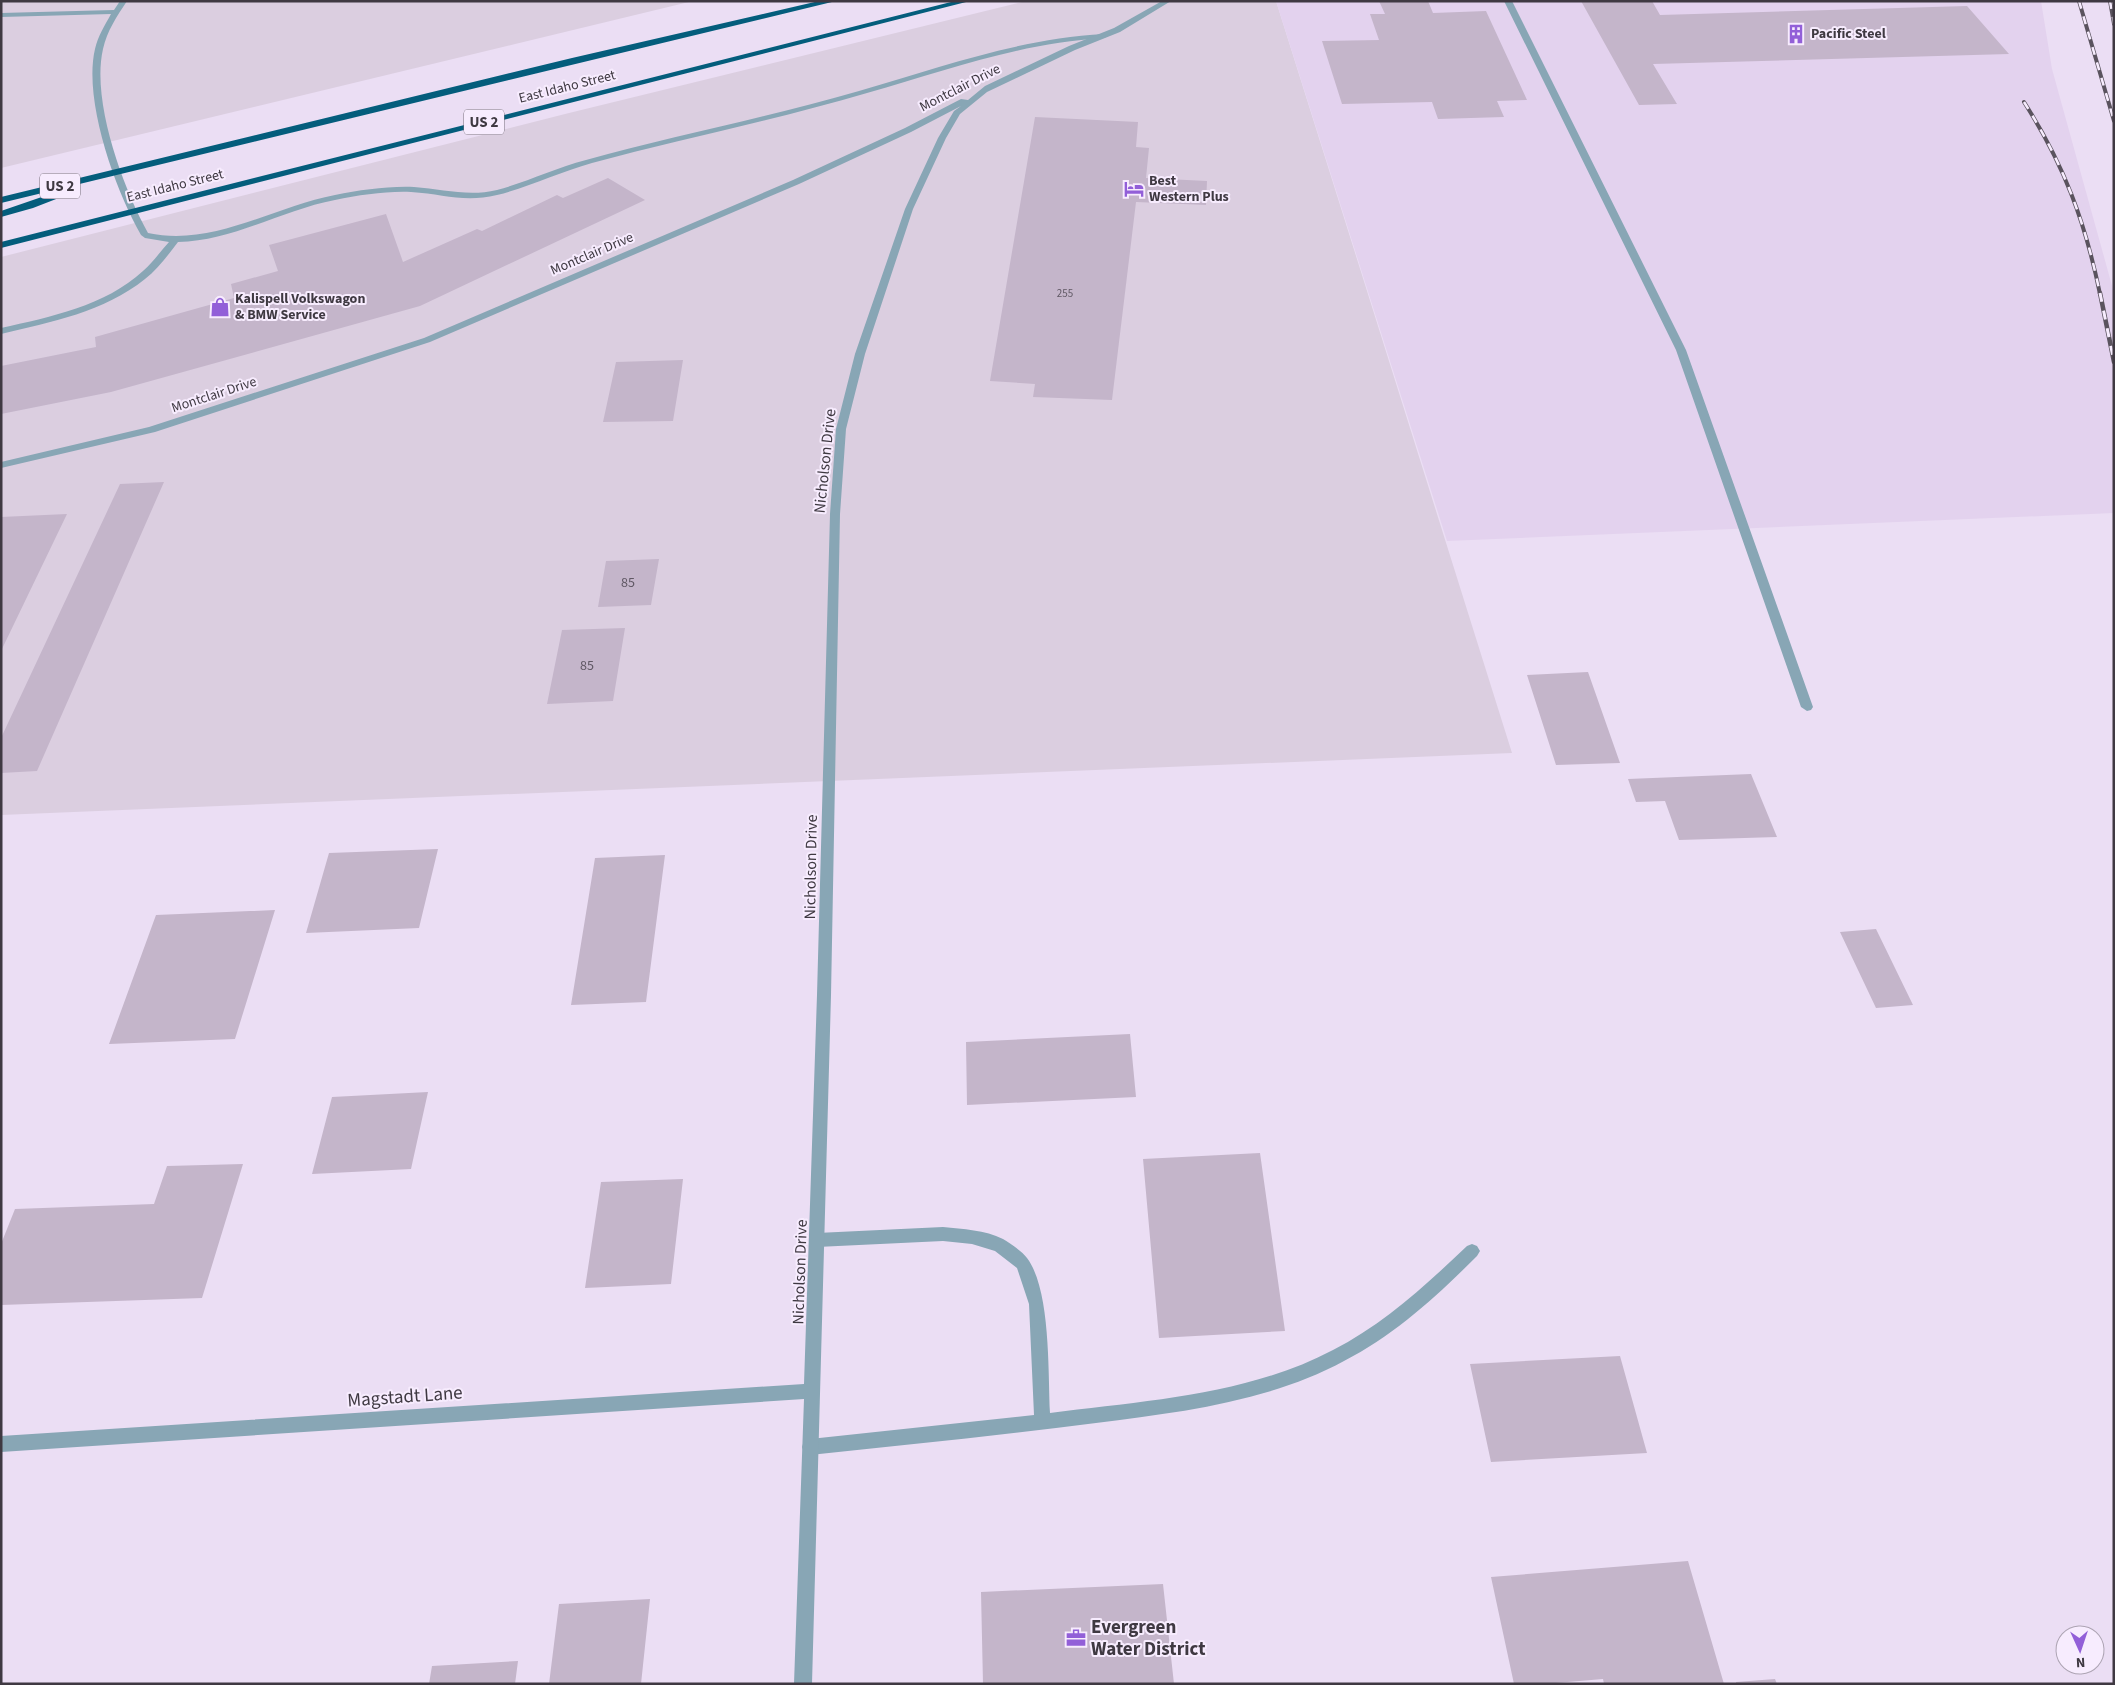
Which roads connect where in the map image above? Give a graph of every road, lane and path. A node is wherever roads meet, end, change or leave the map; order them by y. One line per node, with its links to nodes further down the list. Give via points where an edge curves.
1 (124, 1): 6 (street)
2 (832, 1): 10 (highway, East Idaho Street / US 2)
3 (966, 1): 12 (highway, East Idaho Street / US 2)
4 (1168, 1): 8 (street, Montclair Drive)
5 (1508, 1): 18 (street, via 1681,350)
6 (116, 12): 7 (street); 10 (street, via 98,55 98,87)
7 (1, 15)
8 (1104, 36): 9 (street, Montclair Drive); 14 (street, via 1079,36 1003,50 812,107 561,170 486,196 455,197 425,190 384,191 324,200 237,227)
9 (988, 88): 17 (street, Montclair Drive, via 908,130 796,182 427,340 151,430); 19 (street, Nicholson Drive, via 956,113 909,209 860,354 842,428 835,514)
10 (118, 171): 11 (highway, East Idaho Street / US 2); 12 (street); 13 (highway)
11 (1, 200)
12 (131, 212): 14 (street, via 144,235 160,241); 15 (highway, East Idaho Street / US 2)
13 (1, 214)
14 (175, 240): 16 (street, via 135,283 106,299 63,316)
15 (1, 245)
16 (1, 330)
17 (1, 465)
18 (1807, 706)
19 (817, 1240): 21 (street, Nicholson Drive); 22 (street, via 943,1234 972,1237 999,1245 1022,1263 1037,1304)
20 (1472, 1251): 22 (street, via 1425,1297 1376,1335 1316,1367 1257,1389 1167,1406)
21 (812, 1391): 23 (street, Magstadt Lane); 24 (street, Nicholson Drive)
22 (1042, 1422): 24 (street)
23 (1, 1444)
24 (810, 1447): 25 (street, Nicholson Drive)
25 (803, 1684)

